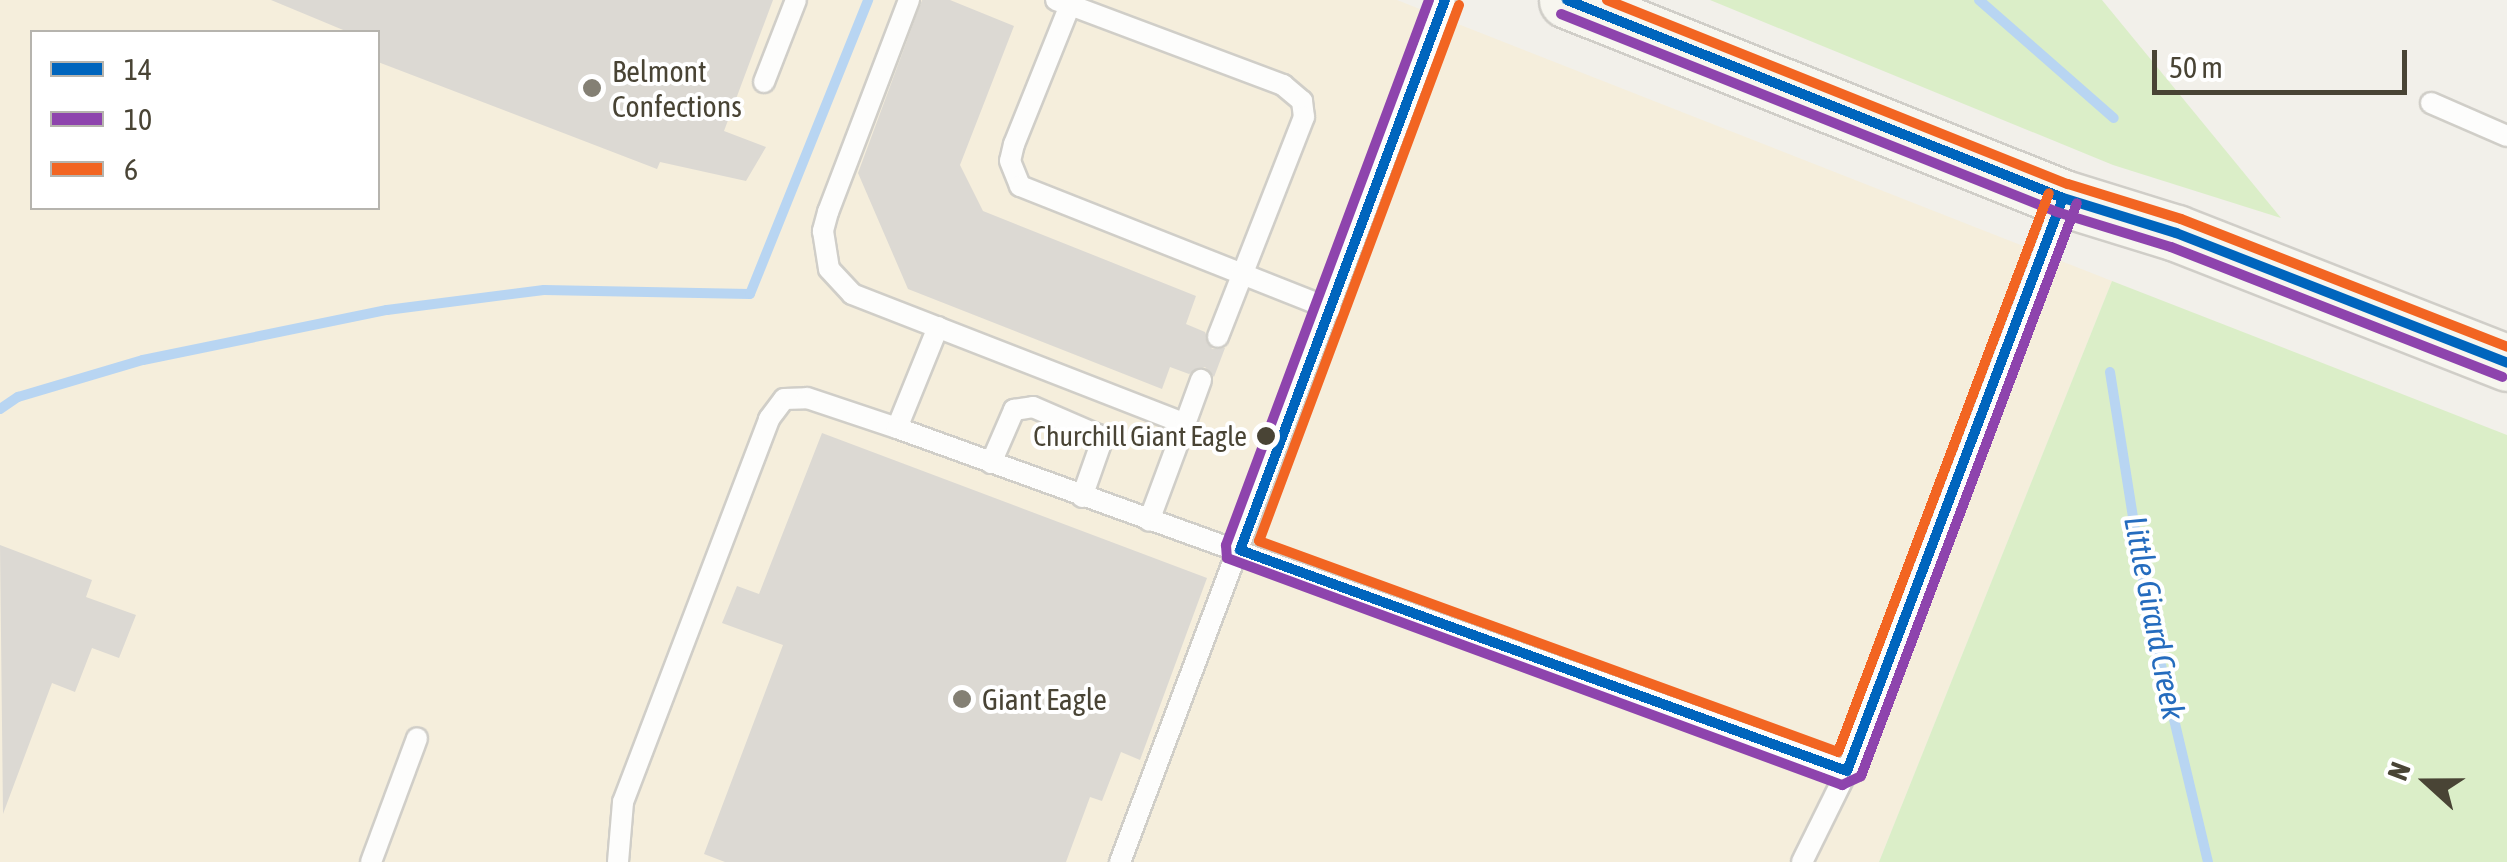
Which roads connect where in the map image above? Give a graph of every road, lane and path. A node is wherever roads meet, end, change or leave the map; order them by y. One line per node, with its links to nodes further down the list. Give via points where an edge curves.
1 (796, 0): 6 (lane)
2 (909, 0): 12 (lane, via 828,212 824,250 841,287)
3 (1445, 0): 11 (lane)
4 (1567, 0): 9 (main road)
5 (1063, 3): 10 (lane, via 1014,144 1012,174 1032,194); 10 (lane, via 1283,84 1302,100 1304,116)
6 (764, 82)
7 (2431, 102): 8 (lane)
8 (2507, 136)
9 (2064, 198): 14 (main road, via 2176,233); 23 (lane)
10 (1242, 275): 11 (lane); 13 (lane)
11 (1330, 310): 21 (lane)
12 (938, 327): 16 (lane); 17 (lane)
13 (1218, 337)
14 (2506, 361)
15 (1202, 380): 16 (lane)
16 (1185, 424): 20 (lane)
17 (898, 428): 18 (lane); 25 (lane, via 806,398 784,399 769,420 623,802)
18 (991, 463): 19 (lane); 19 (lane, via 1014,410 1033,407 1098,435)
19 (1082, 497): 20 (lane)
20 (1149, 521): 21 (lane)
21 (1240, 550): 23 (lane); 26 (lane)
22 (417, 738): 24 (lane)
23 (1847, 770): 27 (lane)
24 (372, 862)
25 (618, 862)
26 (1120, 862)
27 (1802, 862)

